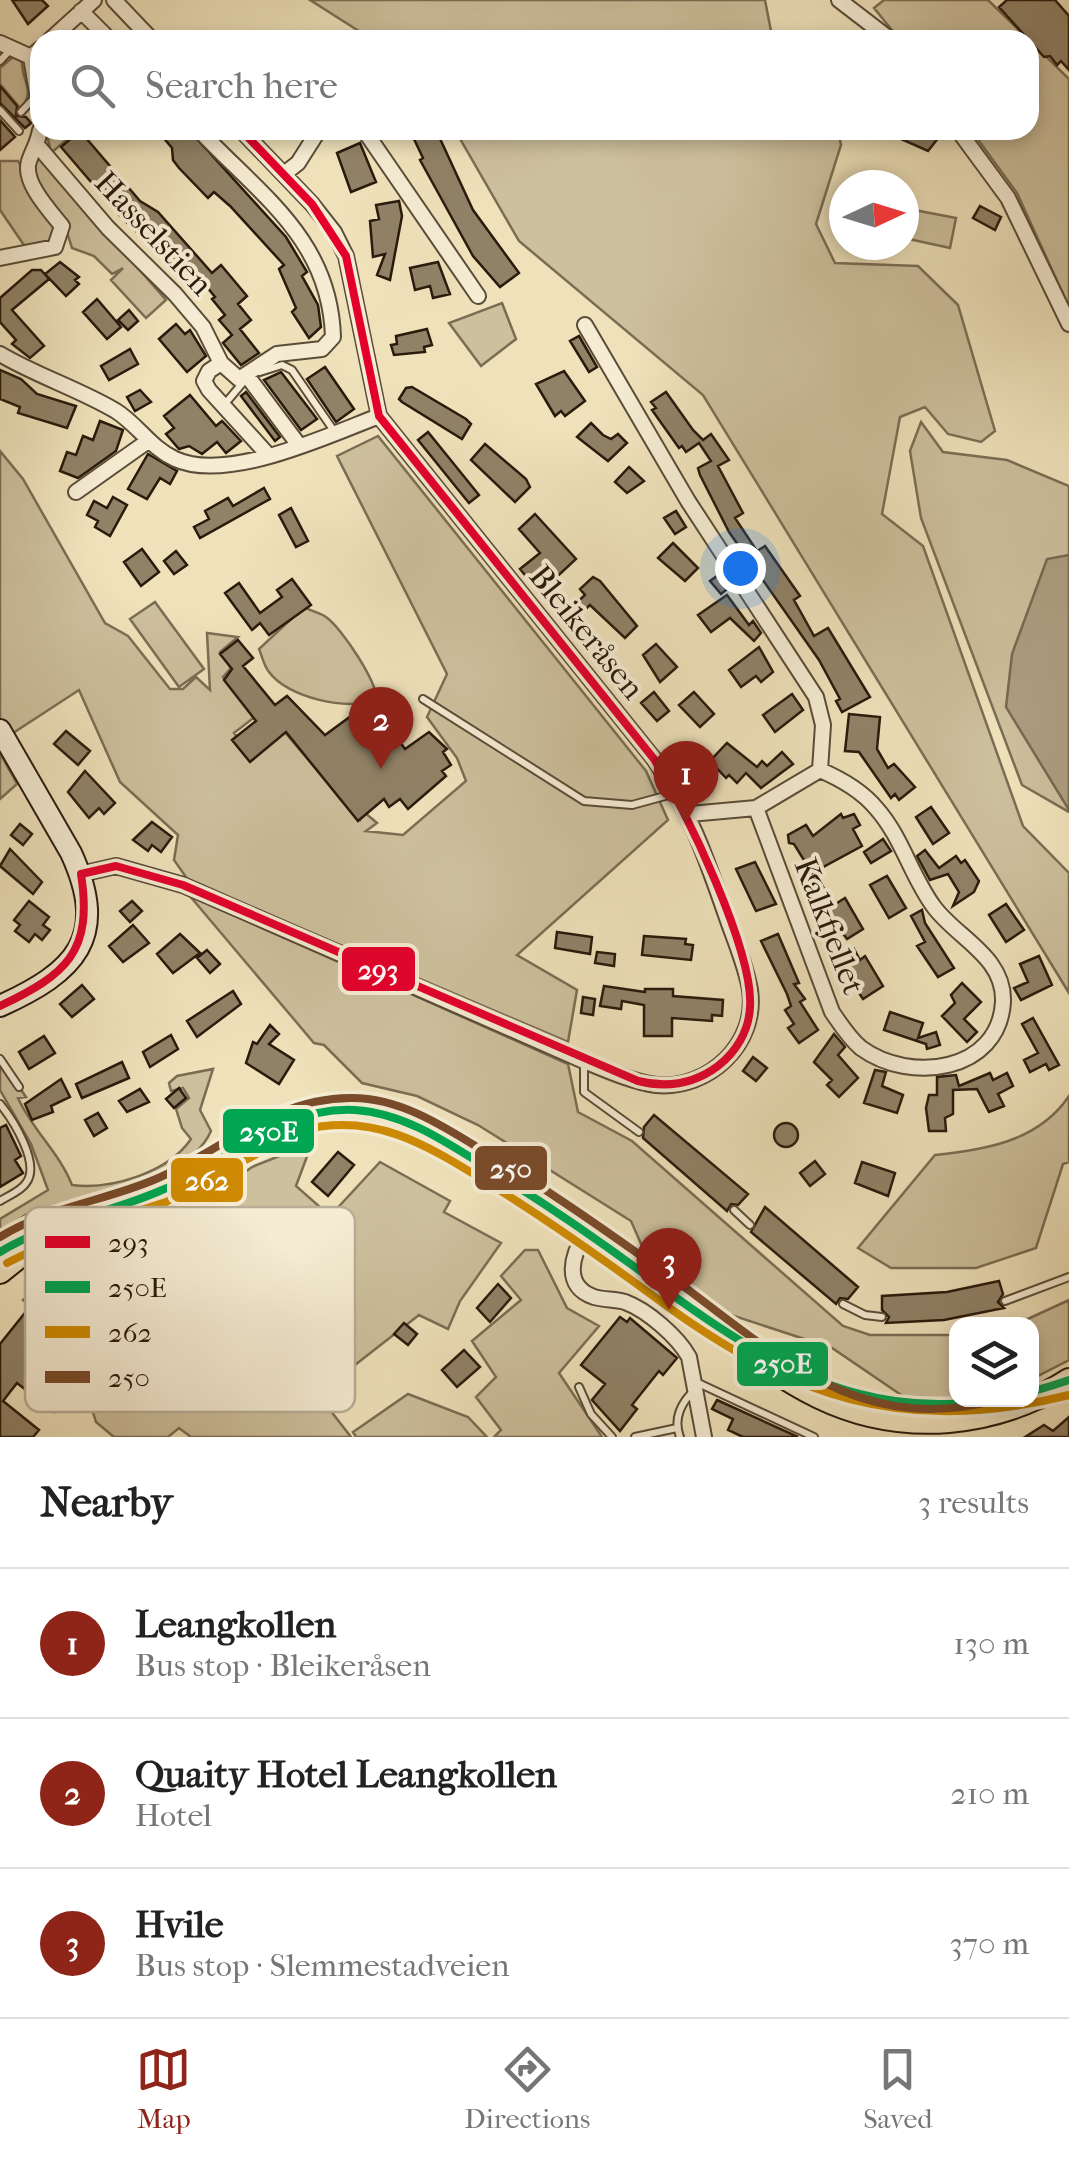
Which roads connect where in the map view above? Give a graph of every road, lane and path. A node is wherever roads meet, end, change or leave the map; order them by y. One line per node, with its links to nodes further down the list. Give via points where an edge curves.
1 (94, 0): 4 (street)
2 (114, 0): 7 (street)
3 (838, 0): 8 (street)
4 (81, 12): 5 (street); 6 (street)
5 (61, 30)
6 (100, 30)
7 (142, 30)
8 (878, 30)
9 (7, 45): 10 (lane)
10 (0, 61)
11 (30, 103): 13 (lane)
12 (0, 110): 14 (lane)
13 (22, 112)
14 (18, 131)
15 (38, 140): 23 (street, via 27,164 29,177 62,236 55,247)
16 (41, 140): 28 (street, Hasselstien, via 108,228 175,294)
17 (209, 140): 29 (street, via 308,244 332,320 333,337 322,349 276,354)
18 (251, 140): 22 (street, Bleikeråsen)
19 (313, 140): 22 (street)
20 (371, 140): 24 (street)
21 (965, 140): 25 (street, via 1008,198)
22 (284, 174): 31 (street, Bleikeråsen, via 346,256)
23 (0, 258)
24 (478, 296)
25 (1069, 324)
26 (586, 326): 39 (street, via 688,501 816,697 823,725)
27 (0, 354): 33 (street, via 116,411)
28 (221, 363): 29 (street, via 231,375); 30 (street, via 204,381)
29 (248, 376): 30 (lane); 32 (lane, via 282,366 292,370); 34 (street)
30 (223, 406): 35 (street)
31 (379, 416): 32 (street); 40 (street, Bleikeråsen)
32 (334, 431): 34 (street)
33 (148, 441): 35 (street, via 174,459 210,468); 36 (street)
34 (298, 444): 35 (street)
35 (269, 456)
36 (76, 492)
37 (423, 699): 40 (lane, via 584,801 632,806)
38 (0, 730): 43 (main road)
39 (820, 770): 41 (street); 41 (street, Kalkfjellet, via 876,808 934,908 991,962 1004,998 996,1035 982,1051 924,1068 898,1065 872,1055 845,1032)
40 (678, 793): 42 (street, Bleikeråsen)
41 (756, 808): 42 (street)
42 (690, 814): 46 (street, Bleikeråsen, via 751,993 740,1042 711,1072 671,1086)
43 (80, 874): 44 (main road, via 86,918 72,962 43,987); 46 (street, Bleikeråsen, via 116,866 183,885)
44 (0, 1006)
45 (0, 1059): 47 (lane)
46 (584, 1061): 49 (lane, via 584,1092)
47 (19, 1088)
48 (0, 1104): 50 (lane, via 30,1161 25,1186)
49 (639, 1132)
50 (0, 1201)
51 (107, 1207): 54 (main road, via 164,1190 288,1120 356,1110 427,1132)
52 (734, 1210): 53 (lane)
53 (750, 1225)
54 (586, 1233): 63 (main road, via 777,1374 844,1409 900,1422 963,1419 1018,1407); 64 (street, via 572,1260 580,1289 628,1303 683,1347)
55 (25, 1236): 56 (main road)
56 (0, 1252)
57 (25, 1253): 58 (main road)
58 (0, 1272)
59 (1069, 1277): 60 (lane)
60 (1005, 1302)
61 (843, 1304): 62 (lane)
62 (882, 1317)
63 (1069, 1380)
64 (695, 1385): 66 (lane); 70 (street); 71 (lane)
65 (580, 1387): 67 (lane, via 591,1414)
66 (676, 1428): 68 (lane); 69 (lane)
67 (612, 1437)
68 (635, 1437)
69 (680, 1437)
70 (704, 1437)
71 (814, 1437)

